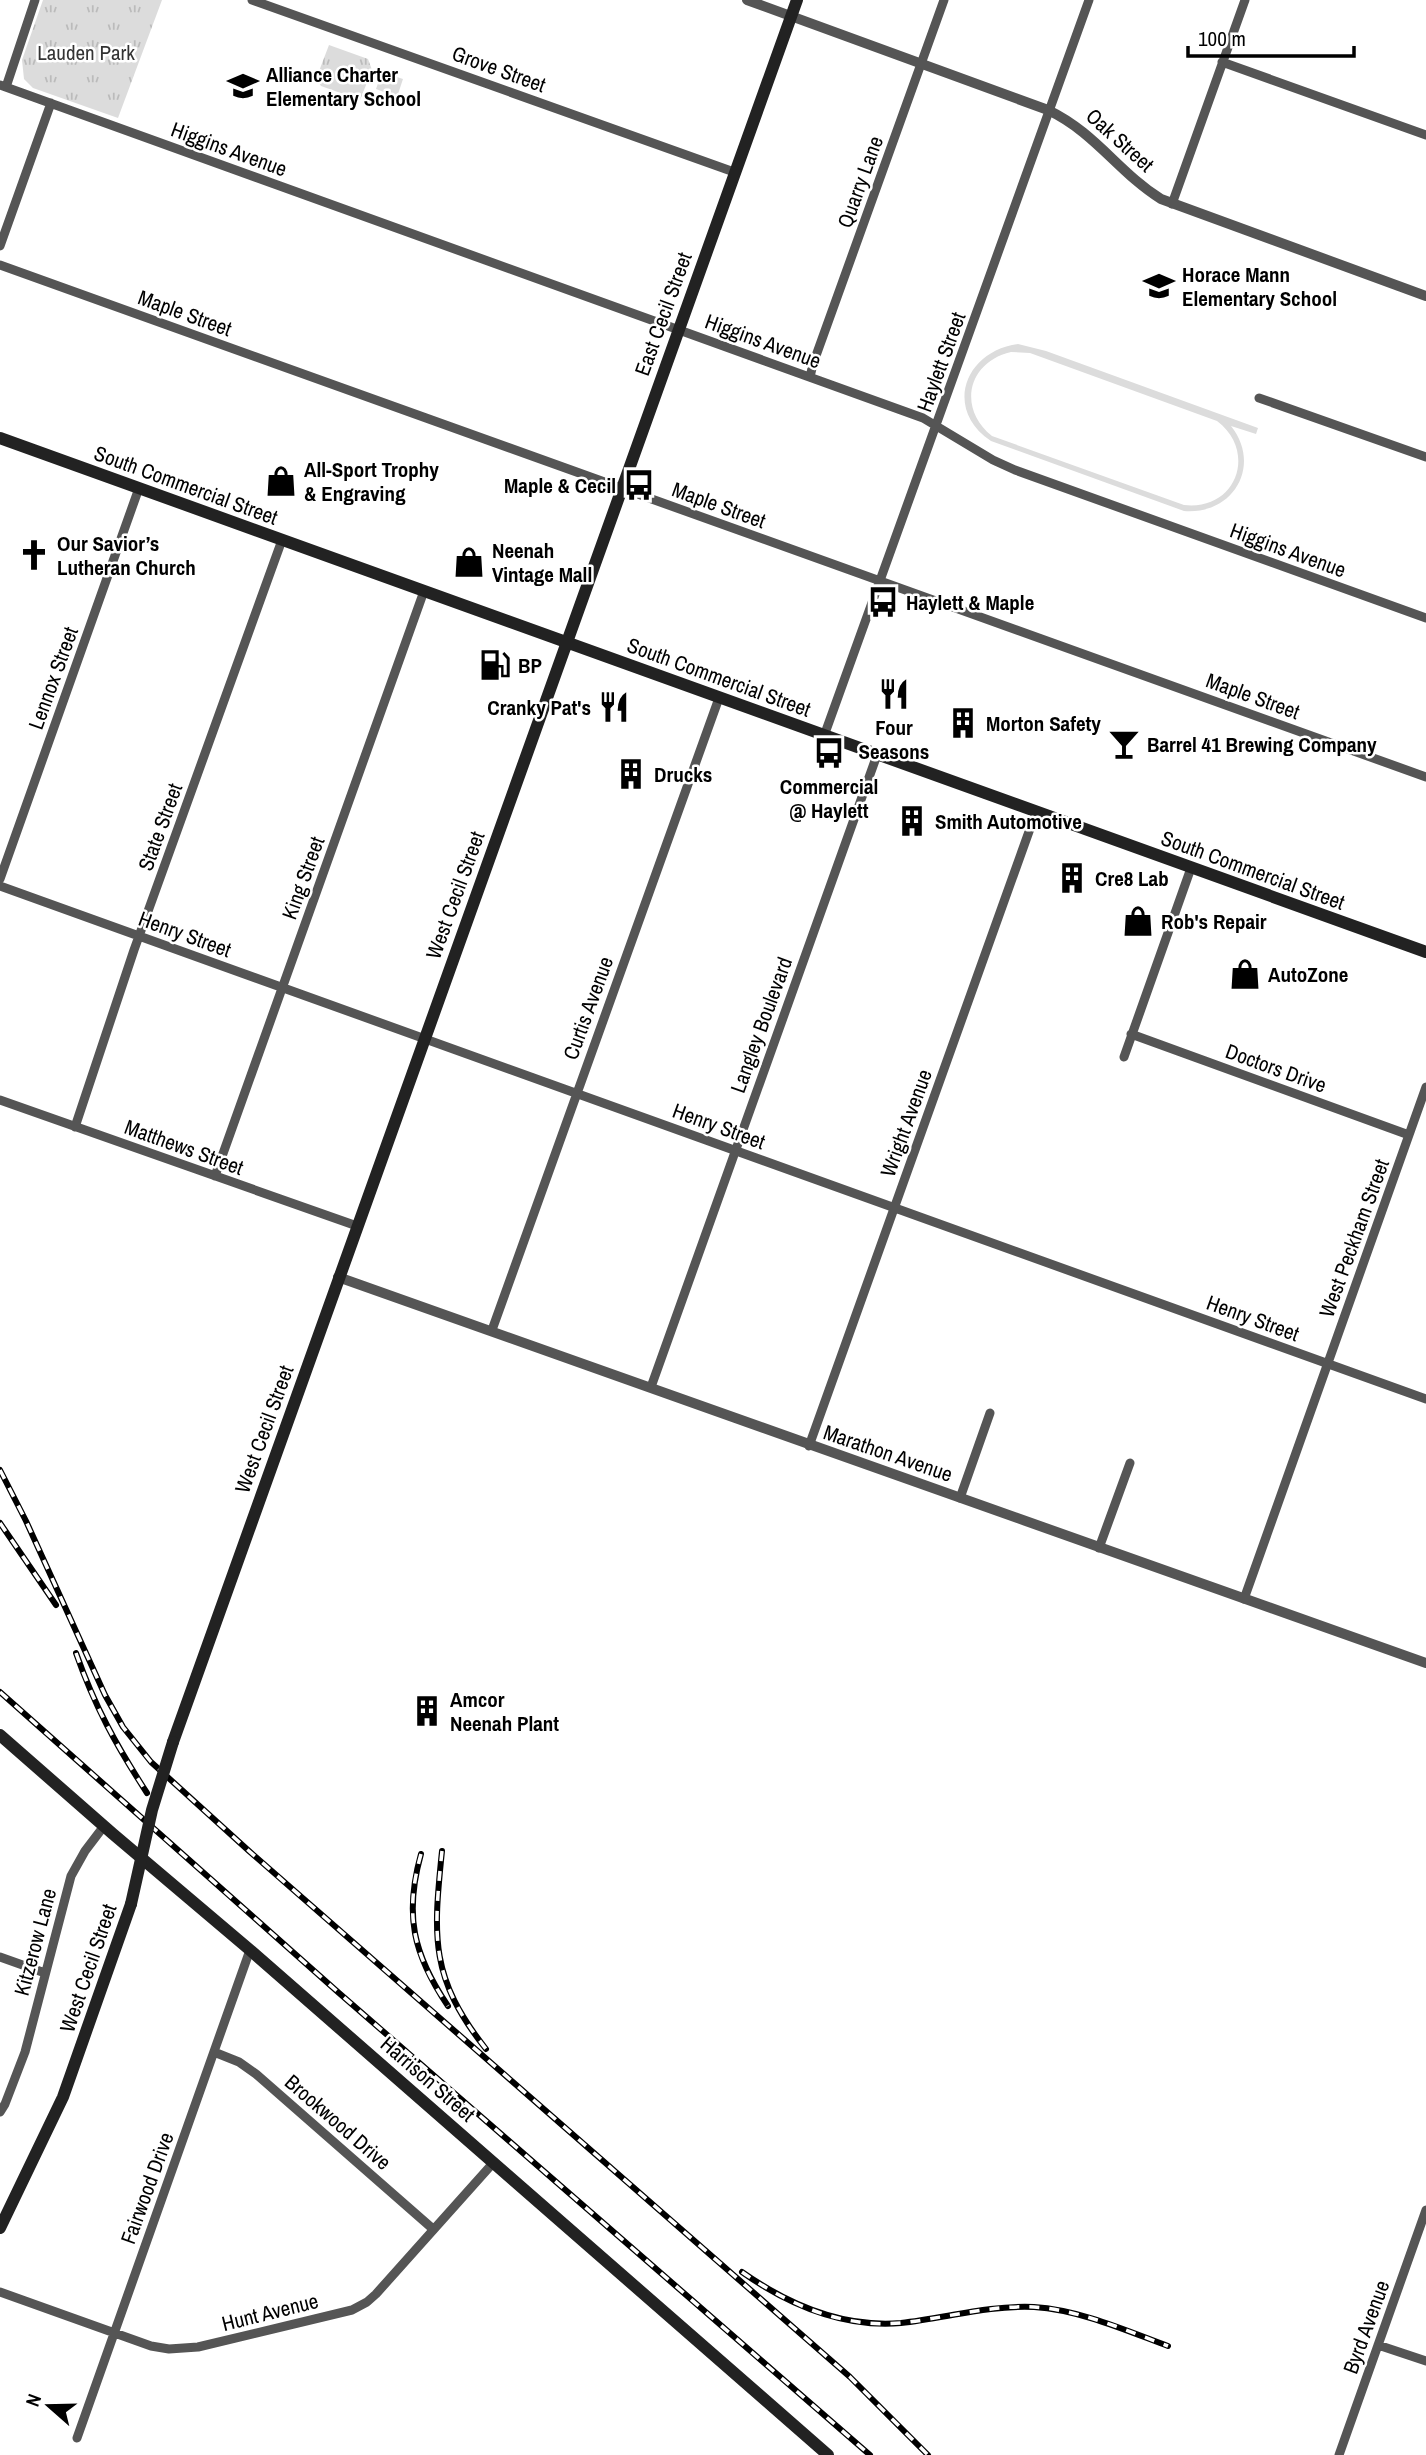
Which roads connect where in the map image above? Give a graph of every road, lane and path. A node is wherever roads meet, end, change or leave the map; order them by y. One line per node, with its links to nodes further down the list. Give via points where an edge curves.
1 (35, 0): 11 (street)
2 (252, 0): 15 (street, Grove Street)
3 (747, 0): 8 (street, Oak Street)
4 (797, 0): 8 (main road, East Cecil Street)
5 (944, 0): 10 (street, Quarry Lane)
6 (1089, 0): 13 (street, Haylett Street)
7 (1245, 0): 9 (street)
8 (791, 16): 10 (street, Oak Street); 15 (main road, East Cecil Street)
9 (1222, 62): 14 (street); 16 (street)
10 (921, 63): 13 (street, Oak Street); 21 (street, Quarry Lane)
11 (3, 86): 12 (street, Higgins Avenue)
12 (51, 103): 17 (street); 20 (street, Higgins Avenue)
13 (1048, 110): 16 (street, Oak Street, via 1094,139 1138,184); 23 (street, Haylett Street)
14 (1426, 135)
15 (734, 172): 20 (main road, East Cecil Street)
16 (1172, 204): 19 (street, Oak Street)
17 (0, 246)
18 (0, 265): 27 (street, Maple Street)
19 (1426, 296)
20 (678, 328): 21 (street, Higgins Avenue); 27 (main road, East Cecil Street)
21 (810, 377): 23 (street, Higgins Avenue)
22 (1259, 398): 25 (street)
23 (936, 424): 29 (street, Haylett Street); 31 (street, Higgins Avenue, via 1015,470)
24 (0, 438): 26 (main road, South Commercial Street)
25 (1426, 457)
26 (139, 488): 28 (main road, South Commercial Street); 39 (street, Lennox Street)
27 (622, 489): 29 (street, Maple Street); 32 (main road, East Cecil Street)
28 (282, 540): 30 (main road, South Commercial Street); 41 (street, State Street)
29 (880, 582): 34 (street, Haylett Street); 36 (street, Maple Street)
30 (424, 592): 32 (main road, South Commercial Street); 43 (street, King Street)
31 (1426, 618)
32 (567, 642): 33 (main road, South Commercial Street); 45 (main road, West Cecil Street)
33 (719, 698): 34 (main road, South Commercial Street); 48 (street, Curtis Avenue)
34 (824, 736): 35 (main road, South Commercial Street)
35 (877, 755): 37 (main road, South Commercial Street); 52 (street, Langley Boulevard)
36 (1426, 777)
37 (1036, 812): 38 (main road, South Commercial Street); 54 (street, Wright Avenue)
38 (1191, 868): 42 (main road, South Commercial Street); 44 (street)
39 (0, 879)
40 (0, 886): 41 (street, Henry Street)
41 (140, 936): 43 (street, Henry Street); 50 (street, State Street)
42 (1426, 952)
43 (283, 988): 45 (street, Henry Street); 53 (street, King Street)
44 (1131, 1034): 46 (street); 51 (street, Doctors Drive)
45 (423, 1040): 48 (street, Henry Street); 55 (main road, West Cecil Street)
46 (1124, 1057)
47 (1426, 1087): 51 (street, West Peckham Street)
48 (576, 1094): 52 (street, Henry Street); 57 (street, Curtis Avenue)
49 (0, 1100): 50 (street, Matthews Street)
50 (75, 1127): 53 (street, Matthews Street)
51 (1409, 1135): 58 (street, West Peckham Street)
52 (735, 1151): 54 (street, Henry Street); 59 (street, Langley Boulevard)
53 (215, 1177): 55 (street, Matthews Street)
54 (894, 1208): 58 (street, Henry Street); 62 (street, Wright Avenue)
55 (356, 1226): 56 (main road, West Cecil Street)
56 (338, 1277): 57 (street, Marathon Avenue); 77 (main road, West Cecil Street, bridge, via 173,1742 131,1904 63,2097)
57 (492, 1330): 59 (street, Marathon Avenue)
58 (1327, 1363): 60 (street, Henry Street); 66 (street, West Peckham Street)
59 (652, 1387): 62 (street, Marathon Avenue)
60 (1426, 1399)
61 (990, 1413): 64 (street)
62 (809, 1446): 64 (street, Marathon Avenue)
63 (1130, 1463): 65 (street)
64 (960, 1498): 65 (street, Marathon Avenue)
65 (1099, 1548): 66 (street, Marathon Avenue)
66 (1244, 1599): 67 (street, Marathon Avenue)
67 (1426, 1663)
68 (0, 1735): 69 (main road, Harrison Street)
69 (104, 1826): 70 (main road, Harrison Street); 72 (street, Kitzerow Lane, via 71,1876)
70 (250, 1950): 73 (street, Fairwood Drive); 75 (main road, Harrison Street)
71 (0, 1957): 72 (street)
72 (45, 1973): 74 (street, Kitzerow Lane, via 25,2052)
73 (214, 2052): 78 (street, Brookwood Drive, via 256,2074); 80 (street, Fairwood Drive)
74 (0, 2112)
75 (494, 2162): 78 (street, Hunt Avenue); 84 (main road, Harrison Street)
76 (1426, 2210): 81 (street, Byrd Avenue)
77 (0, 2228)
78 (433, 2229): 80 (street, Hunt Avenue, via 368,2302 352,2310 188,2349 160,2348)
79 (0, 2292): 80 (street, Hunt Avenue)
80 (114, 2333): 83 (street, Fairwood Drive)
81 (1378, 2345): 82 (street); 85 (street, Byrd Avenue)
82 (1426, 2361)
83 (77, 2438)
84 (828, 2455)
85 (1339, 2455)

